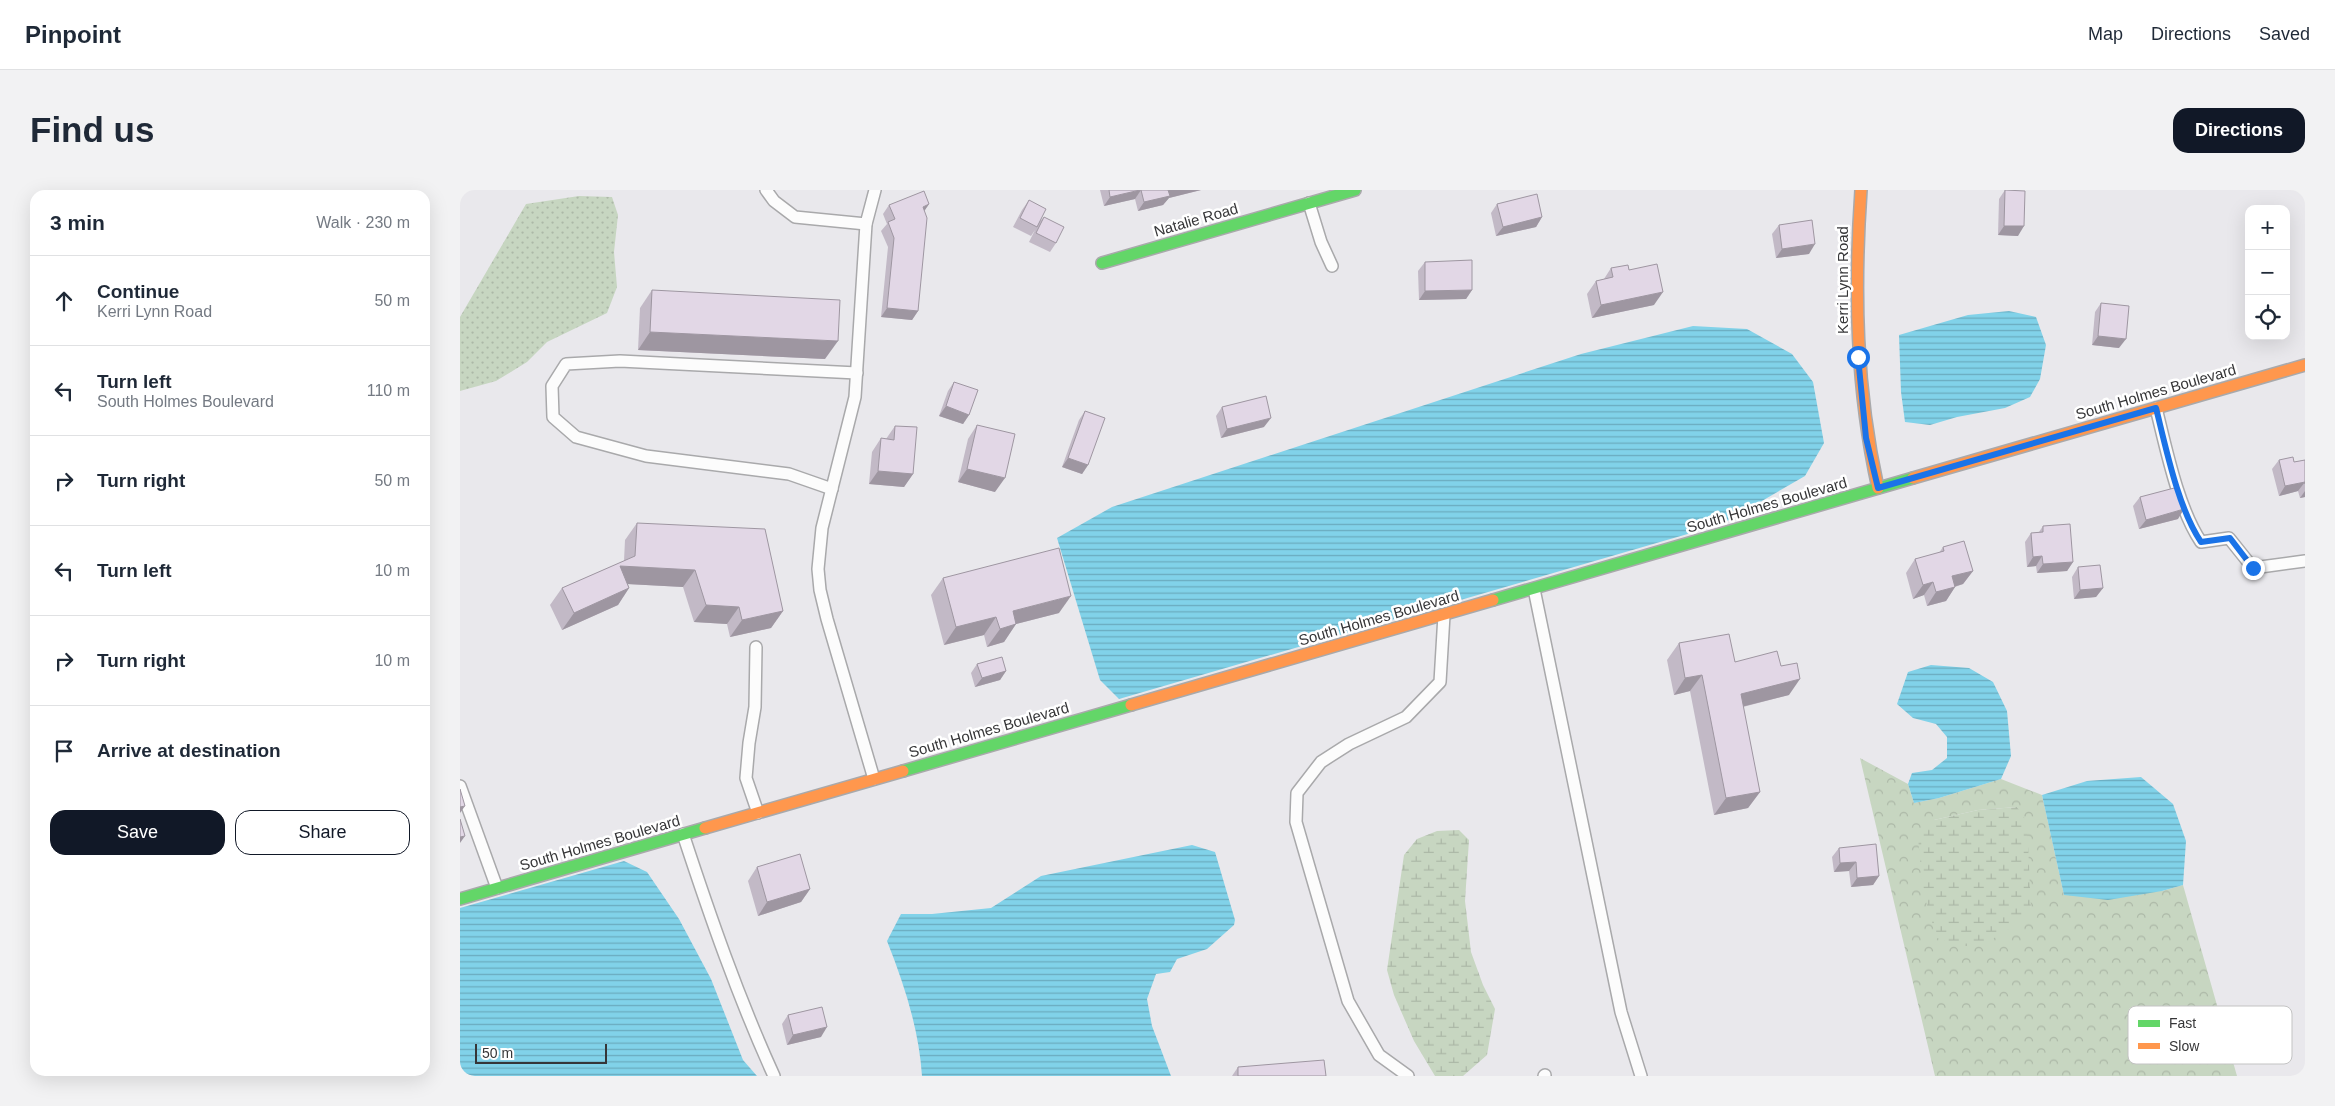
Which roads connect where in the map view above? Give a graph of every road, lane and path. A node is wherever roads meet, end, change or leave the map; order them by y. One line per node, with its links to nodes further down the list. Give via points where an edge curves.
1 (766, 190): 6 (lane, via 774,202 795,217)
2 (875, 190): 6 (lane)
3 (1355, 190): 5 (main road, Natalie Road)
4 (1861, 190): 12 (main road, Kerri Lynn Road, via 1858,357 1866,438)
5 (1309, 203): 7 (main road, Natalie Road); 8 (lane)
6 (866, 224): 10 (lane)
7 (1102, 263)
8 (1332, 266)
9 (2305, 365): 11 (main road, South Holmes Boulevard)
10 (857, 373): 13 (lane, via 855,397); 13 (lane, via 620,361 566,364 552,386 553,417 576,437 646,456 789,474)
11 (2156, 408): 12 (main road, South Holmes Boulevard); 14 (lane, via 2192,529 2201,542 2230,538 2253,568)
12 (1878, 488): 15 (main road, South Holmes Boulevard)
13 (832, 489): 18 (lane, via 819,551 820,590)
14 (2305, 561)
15 (1534, 589): 16 (main road, South Holmes Boulevard); 27 (lane, via 1621,1012)
16 (1444, 616): 18 (main road, South Holmes Boulevard); 26 (lane, via 1440,682 1406,717 1349,744 1321,762 1297,793 1296,822 1348,1001 1379,1055)
17 (756, 647): 20 (lane, via 755,707 746,778)
18 (874, 779): 20 (main road, South Holmes Boulevard)
19 (460, 788): 21 (lane)
20 (758, 813): 22 (main road, South Holmes Boulevard)
21 (465, 819): 23 (lane)
22 (682, 834): 23 (main road, South Holmes Boulevard); 25 (lane, via 713,927)
23 (497, 888): 24 (main road, South Holmes Boulevard)
24 (460, 899)
25 (774, 1076)
26 (1408, 1076)
27 (1641, 1076)

